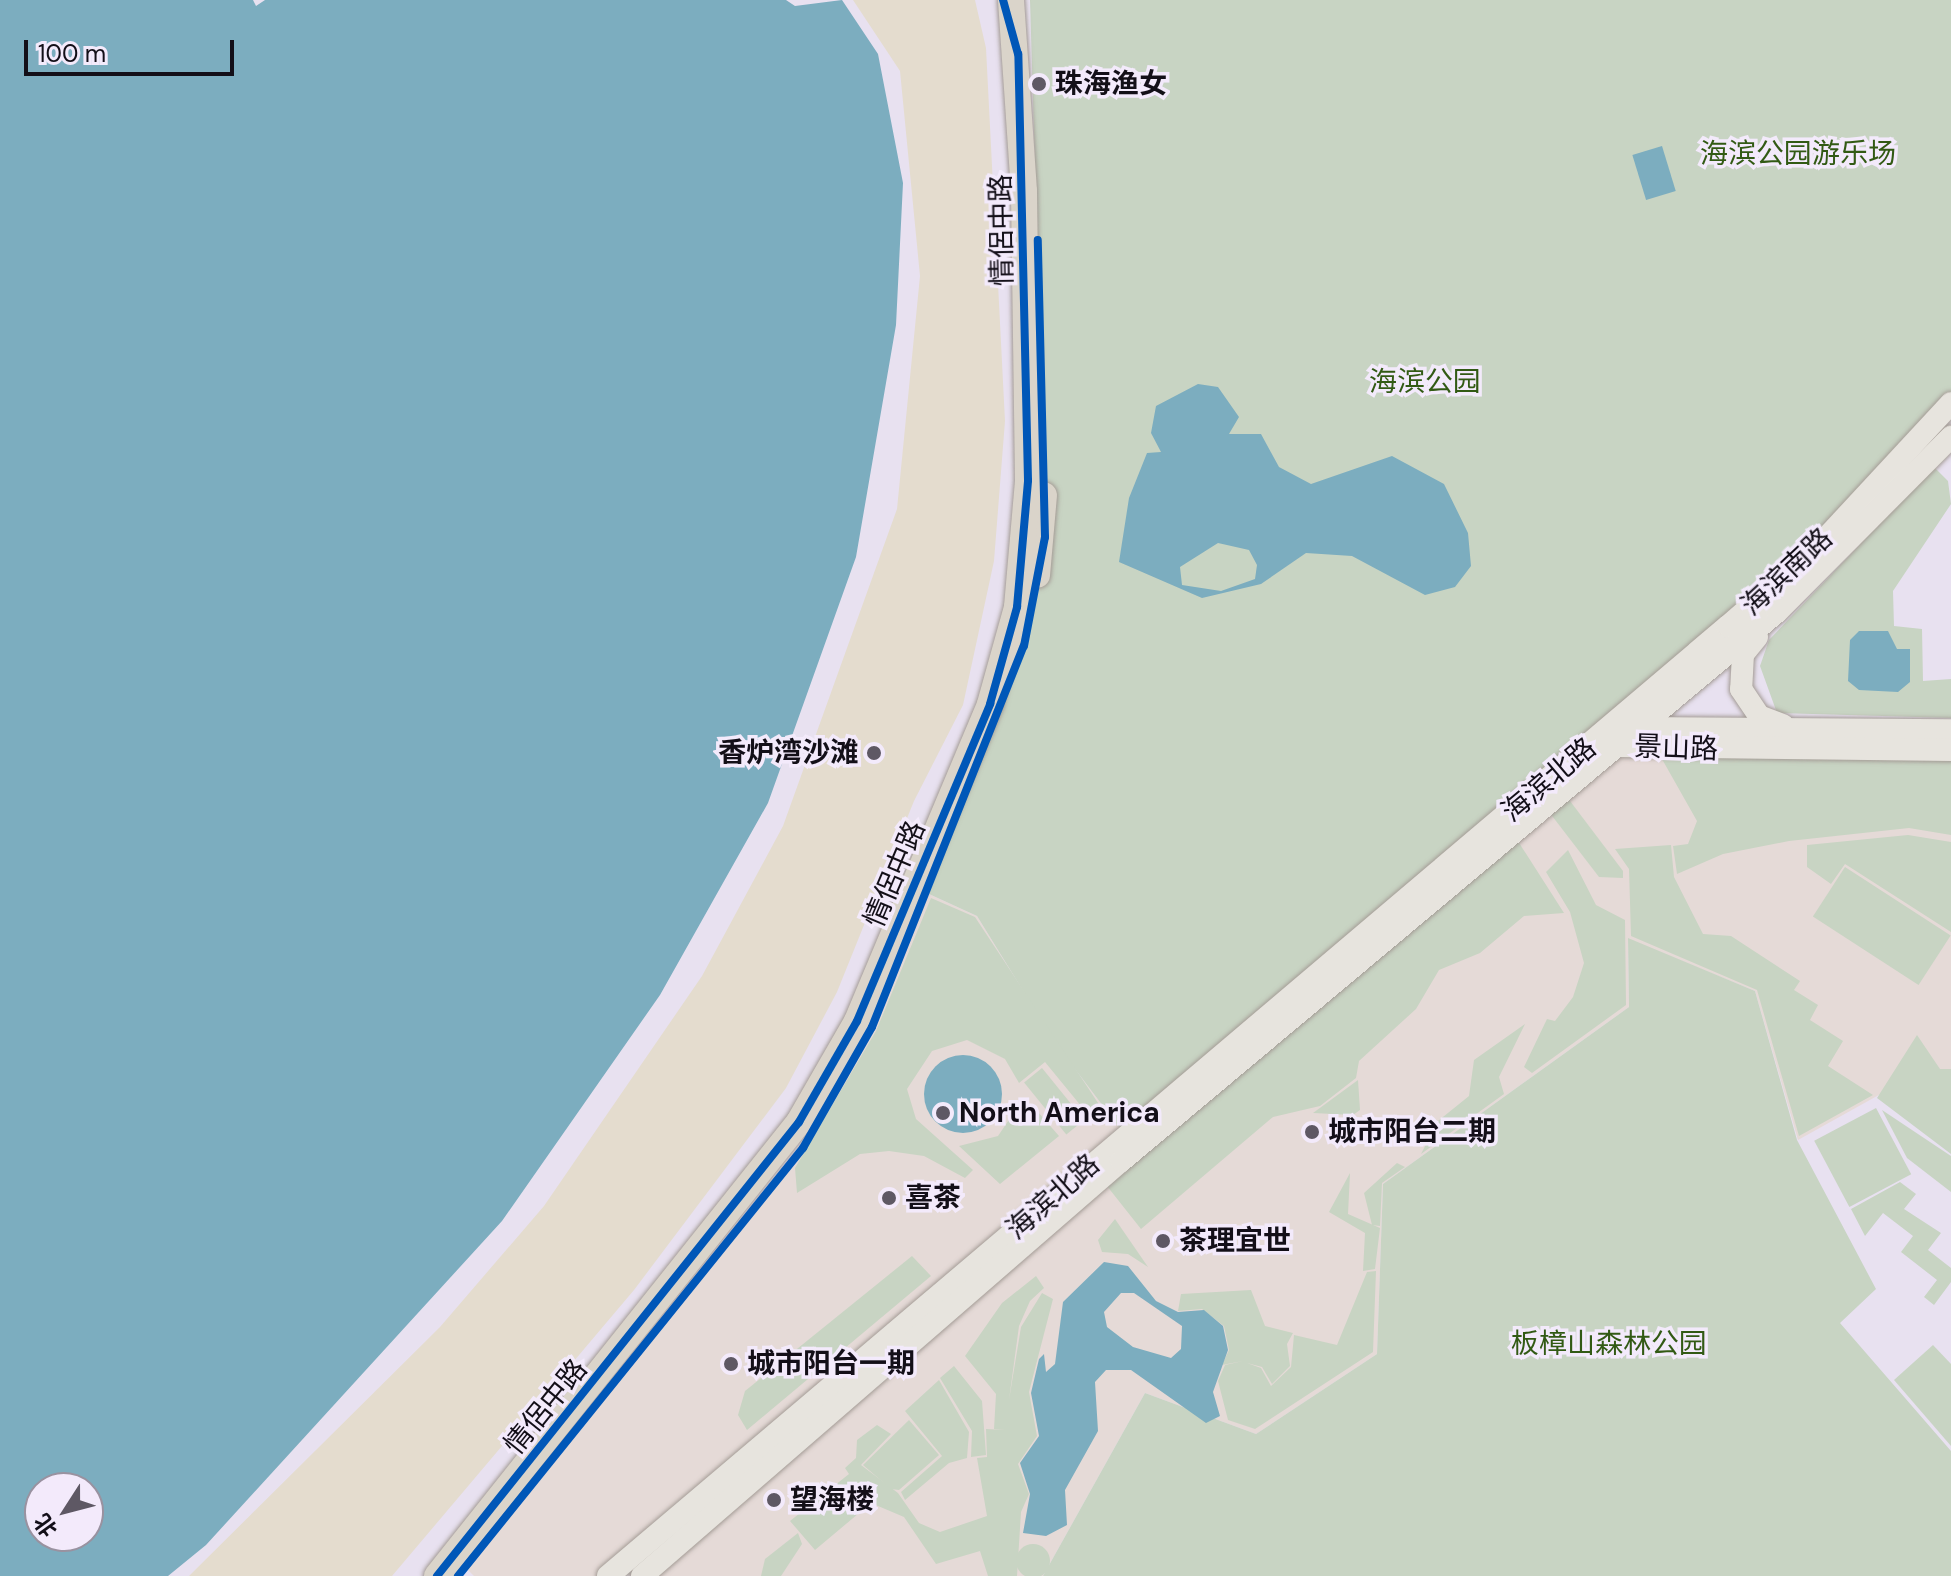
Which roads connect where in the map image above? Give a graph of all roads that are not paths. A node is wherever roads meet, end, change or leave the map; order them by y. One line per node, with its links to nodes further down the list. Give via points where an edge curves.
1 (1011, 0): 3 (highway)
2 (1027, 0): 3 (highway)
3 (1024, 46): 12 (highway, 情侶中路, via 1028,480 1017,607 990,704 857,1021 799,1122); 13 (highway, 情侶中路, via 1045,537 1024,646 983,763 872,1027 803,1148)
4 (1951, 403): 10 (main road, 海滨南路, via 1815,550)
5 (1951, 437): 6 (main road, 海滨南路)
6 (1777, 612): 7 (main road, 海滨南路); 8 (main road, via 1743,654 1738,673 1745,703)
7 (1636, 728): 8 (main road, 景山路); 10 (main road, 景山路)
8 (1795, 729): 9 (main road, 景山路)
9 (1951, 730)
10 (1614, 737): 11 (main road, 景山路); 14 (main road, 海滨北路); 15 (main road, 海滨北路)
11 (1951, 750)
12 (437, 1576)
13 (458, 1576)
14 (608, 1576)
15 (642, 1576)

